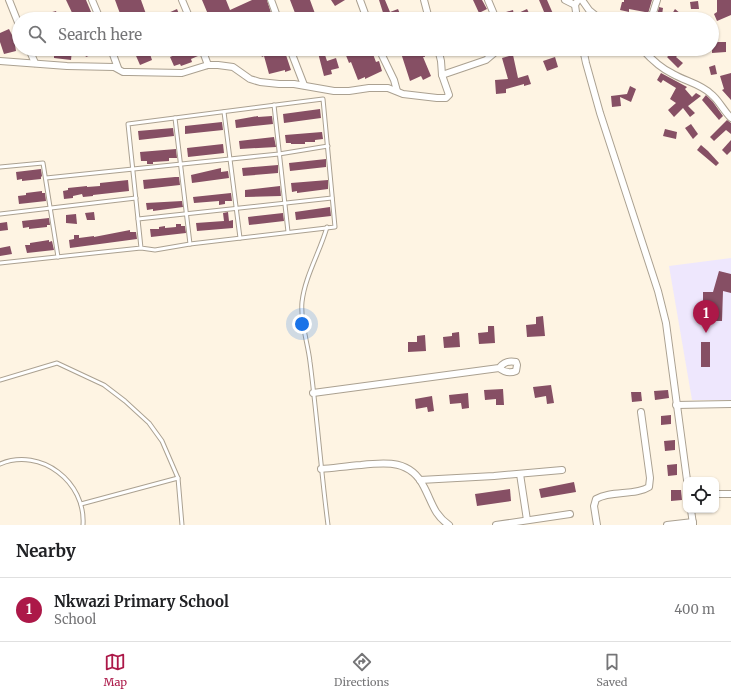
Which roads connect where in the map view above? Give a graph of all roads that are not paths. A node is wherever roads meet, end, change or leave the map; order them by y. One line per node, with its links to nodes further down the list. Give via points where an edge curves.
1 (8, 0): 12 (street)
2 (92, 0): 13 (street)
3 (182, 0): 14 (street)
4 (271, 0): 15 (street)
5 (360, 0): 16 (street)
6 (424, 0): 17 (street)
7 (488, 0): 18 (street)
8 (565, 0): 11 (street)
9 (582, 0): 19 (street)
10 (657, 0): 20 (street)
11 (576, 3)
12 (13, 12)
13 (97, 12)
14 (187, 12)
15 (275, 12)
16 (364, 12)
17 (427, 12)
18 (493, 12)
19 (591, 12)
20 (653, 12)
21 (32, 56): 31 (street)
22 (114, 56): 33 (street)
23 (205, 56): 32 (street)
24 (293, 56): 35 (street)
25 (382, 56): 36 (street)
26 (440, 56): 34 (street)
27 (491, 56): 34 (street, via 486,60)
28 (585, 56): 67 (street, via 600,113 658,291 666,323)
29 (649, 56): 40 (street, via 657,65 712,94)
30 (0, 61): 31 (street)
31 (35, 63): 33 (street)
32 (208, 65): 33 (street, via 182,73 123,72); 35 (street, via 232,67 250,79 260,82)
33 (118, 68)
34 (442, 75): 36 (street, via 449,95 446,98 403,94)
35 (304, 85): 36 (street, via 334,91 369,88 388,88)
36 (397, 91)
37 (274, 105): 38 (lane); 41 (lane, via 323,99); 42 (lane)
38 (224, 112): 39 (lane); 43 (lane)
39 (175, 118): 44 (lane); 46 (lane, via 128,124)
40 (731, 118)
41 (328, 146): 42 (lane); 49 (lane)
42 (279, 154): 43 (lane); 50 (lane)
43 (230, 158): 44 (lane); 52 (lane)
44 (180, 165): 46 (lane); 53 (lane)
45 (0, 167): 47 (lane, via 43,163)
46 (132, 169): 47 (lane); 48 (lane)
47 (46, 178): 51 (lane)
48 (136, 198): 51 (lane); 55 (lane)
49 (332, 198): 50 (lane); 56 (lane, via 335,227)
50 (284, 203): 52 (lane); 57 (lane)
51 (51, 208): 54 (lane); 61 (lane)
52 (236, 208): 53 (lane); 58 (lane)
53 (186, 213): 55 (lane); 59 (lane)
54 (0, 214)
55 (138, 219): 60 (lane)
56 (327, 227): 57 (lane); 65 (lane, via 307,281 302,305)
57 (288, 232): 58 (lane)
58 (240, 238): 59 (lane)
59 (190, 244): 60 (lane, via 155,250)
60 (141, 248): 61 (lane)
61 (58, 256): 62 (lane)
62 (0, 263)
63 (499, 368): 65 (street)
64 (0, 380): 74 (lane, via 57,363 104,385 149,423 162,441)
65 (313, 393): 70 (lane)
66 (731, 404): 67 (street)
67 (676, 405): 73 (street)
68 (641, 412): 88 (street, via 649,487 596,499 594,506)
69 (0, 464): 78 (lane, via 18,460 32,460 45,464 68,480)
70 (321, 469): 75 (street, via 393,463 412,472); 85 (lane)
71 (562, 470): 72 (street)
72 (520, 474): 75 (street); 81 (street)
73 (687, 477)
74 (178, 478): 78 (lane); 84 (lane)
75 (420, 480): 86 (street, via 434,510)
76 (719, 494): 77 (street)
77 (731, 494)
78 (81, 504): 83 (lane)
79 (691, 513): 82 (street)
80 (570, 514): 81 (street)
81 (527, 520): 87 (street)
82 (693, 523): 89 (street)
83 (83, 525)
84 (182, 525)
85 (328, 525)
86 (449, 525)
87 (496, 525)
88 (598, 525)
89 (667, 525)

